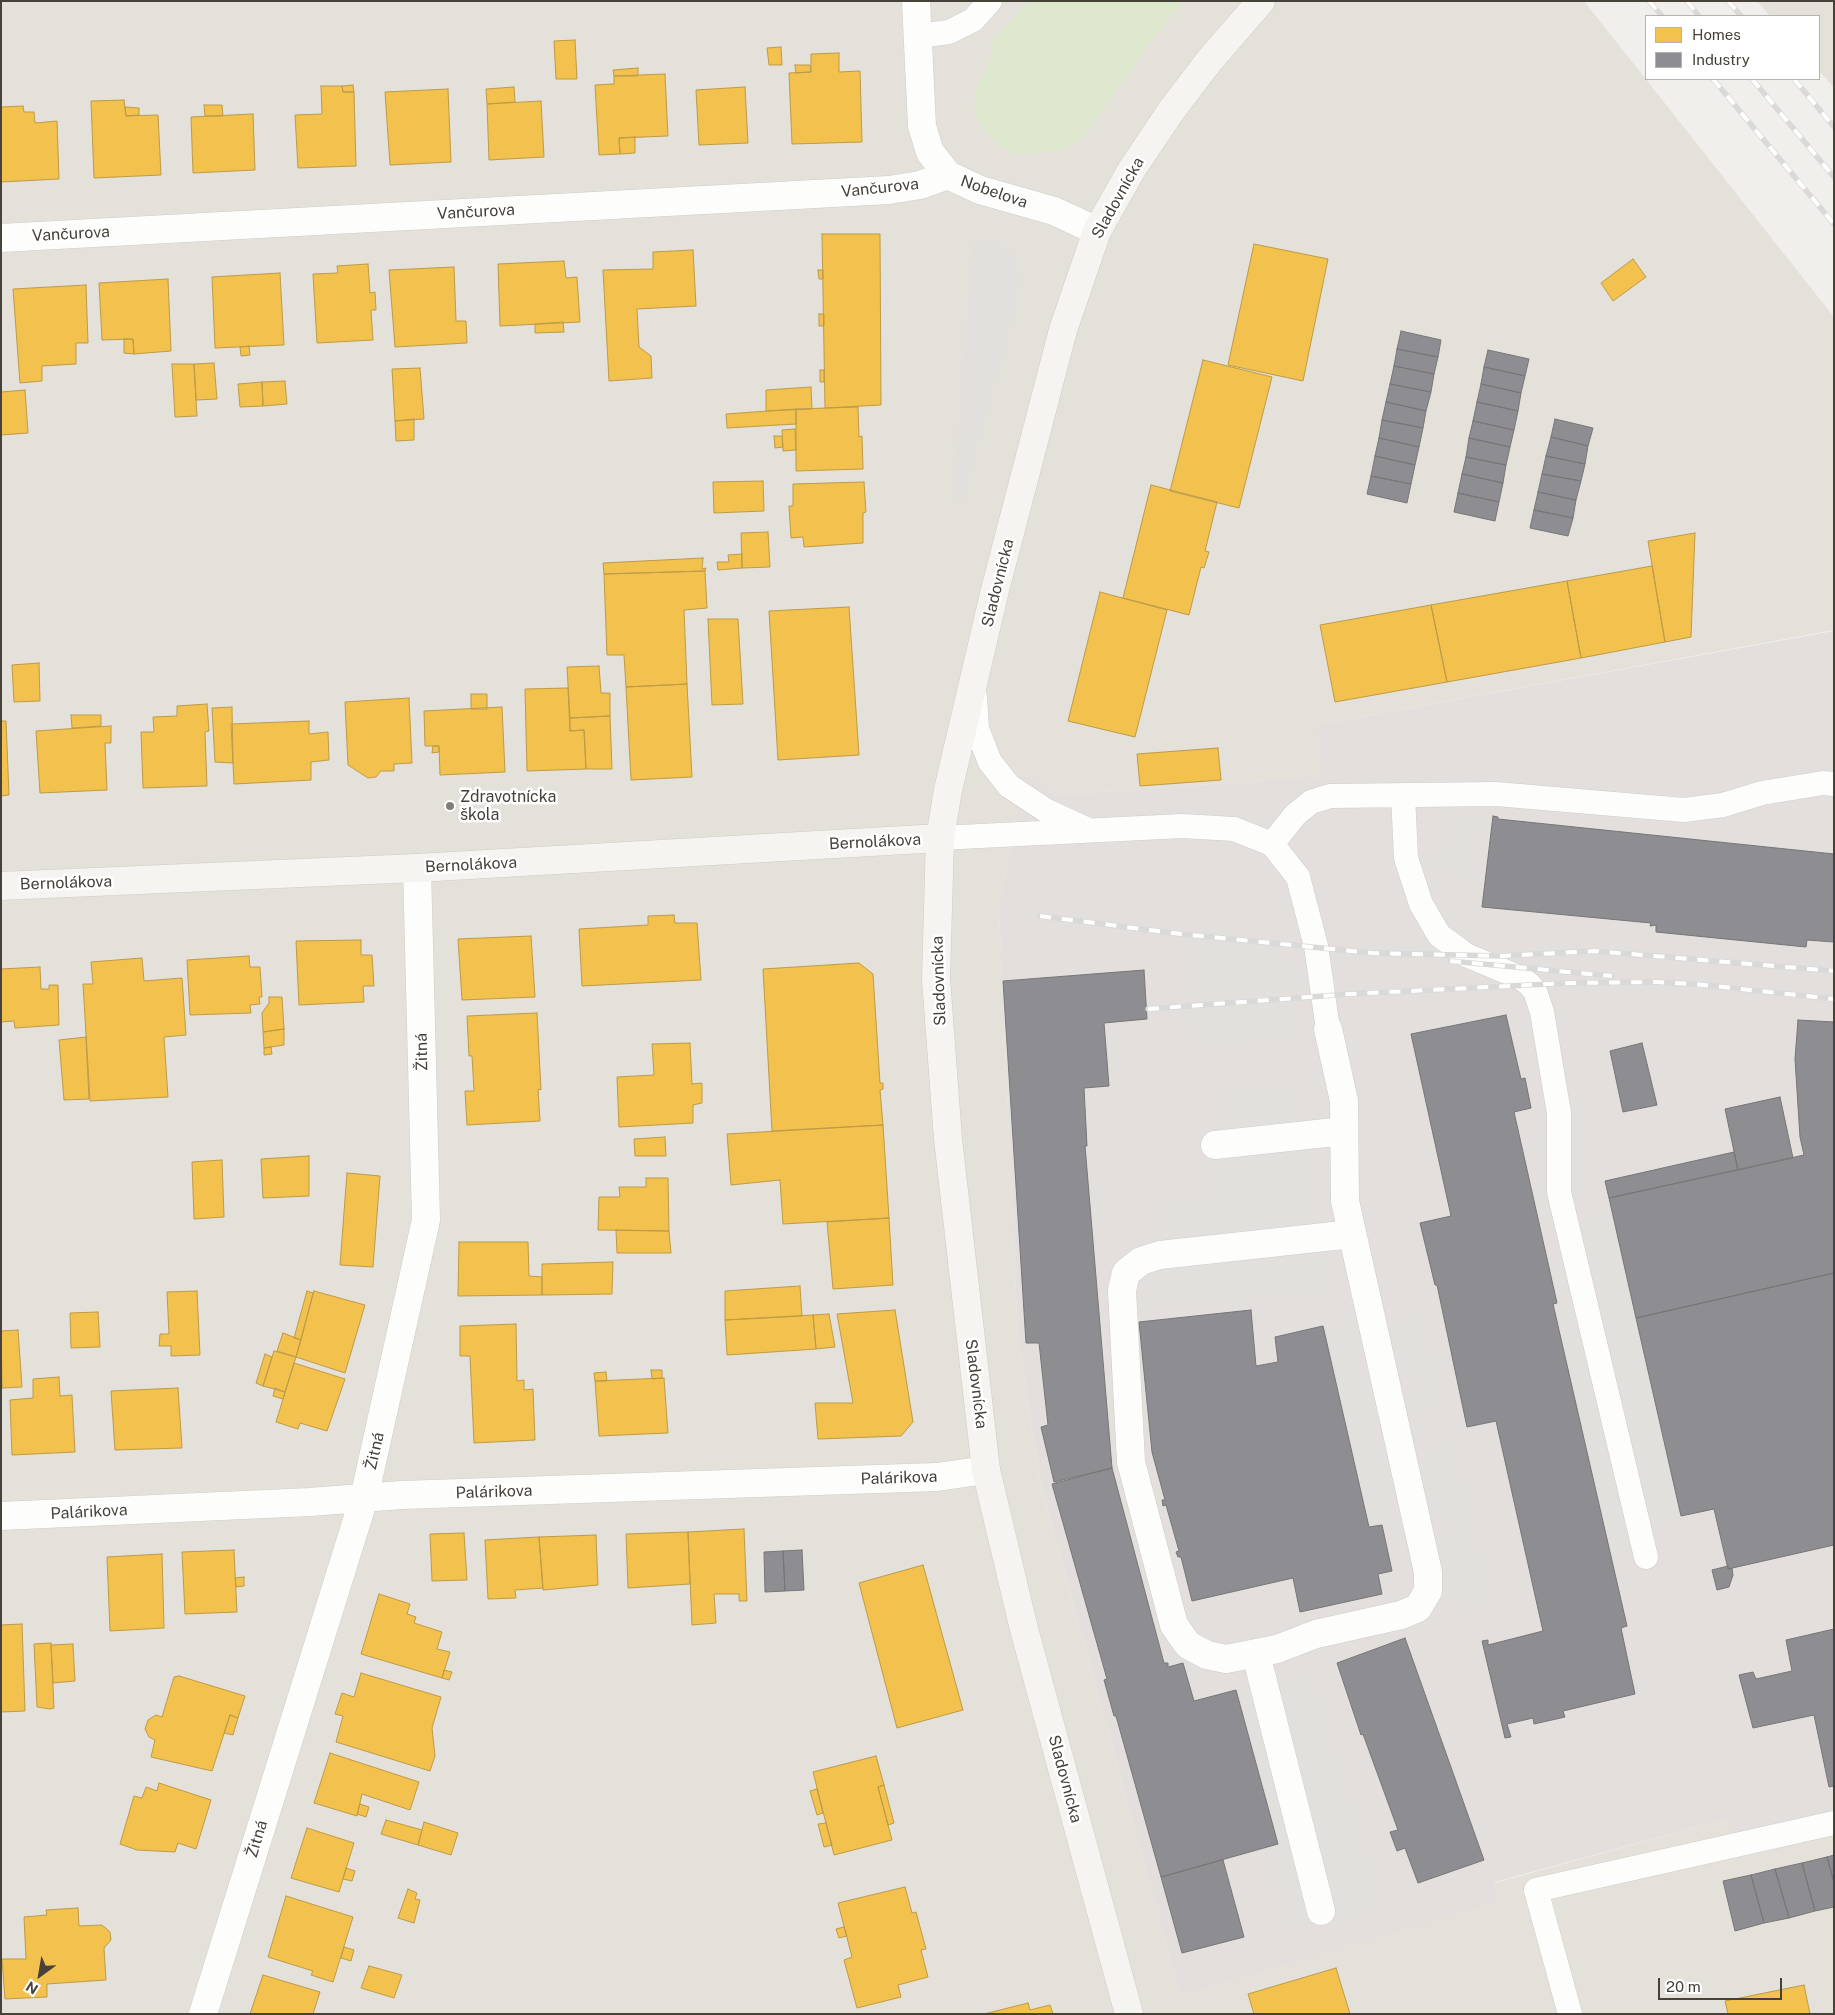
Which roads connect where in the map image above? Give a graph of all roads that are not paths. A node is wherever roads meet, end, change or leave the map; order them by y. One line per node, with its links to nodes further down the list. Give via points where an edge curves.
1 (916, 1): 5 (street, Nobelova)
2 (990, 1): 4 (lane)
3 (1261, 1): 7 (street, Sladovnícka, via 1209,61 1172,111 1132,169)
4 (972, 11): 5 (lane, via 949,32)
5 (918, 36): 6 (street, Nobelova, via 922,126 930,152)
6 (948, 175): 7 (street, Nobelova, via 980,190 1054,211); 8 (street, Vančurova, via 920,185 882,190)
7 (1097, 231): 9 (street, Sladovnícka, via 1063,330)
8 (1, 238)
9 (974, 680): 12 (lane, via 976,729 990,762 1010,786 1047,811); 13 (street, Sladovnícka)
10 (1834, 784): 11 (lane, via 1806,786 1723,805 1684,810 1496,794)
11 (1403, 795): 14 (lane, via 1330,796 1311,802 1295,815); 24 (lane, via 1406,858 1421,904 1439,935 1466,955 1520,978 1535,990 1542,1012 1559,1113 1559,1192)
12 (1090, 831): 13 (lane); 14 (lane, via 1182,826 1234,829)
13 (940, 838): 15 (street, Bernolákova); 21 (street, Sladovnícka, via 937,988 948,1139)
14 (1272, 844): 17 (lane, via 1298,877 1316,946)
15 (417, 868): 16 (street, Bernolákova); 22 (street, Žitná, via 426,1220)
16 (1, 886)
17 (1328, 1029): 18 (street, via 1344,1101)
18 (1344, 1131): 19 (street); 20 (street, via 1345,1201)
19 (1215, 1145)
20 (1352, 1234): 25 (street, via 1428,1572 1428,1591 1418,1608 1401,1615 1316,1634); 25 (street, via 1160,1255 1141,1261 1126,1274 1122,1290 1131,1462 1174,1625 1188,1645 1207,1655 1226,1659)
21 (986, 1470): 22 (street, Palárikova, via 936,1477); 29 (street, Sladovnícka, via 1024,1629)
22 (364, 1498): 23 (street, Palárikova); 28 (street, Žitná)
23 (1, 1516)
24 (1646, 1557)
25 (1256, 1654): 27 (street)
26 (1834, 1823): 30 (lane, via 1536,1890)
27 (1322, 1912)
28 (203, 2014)
29 (1129, 2014)
30 (1570, 2014)

